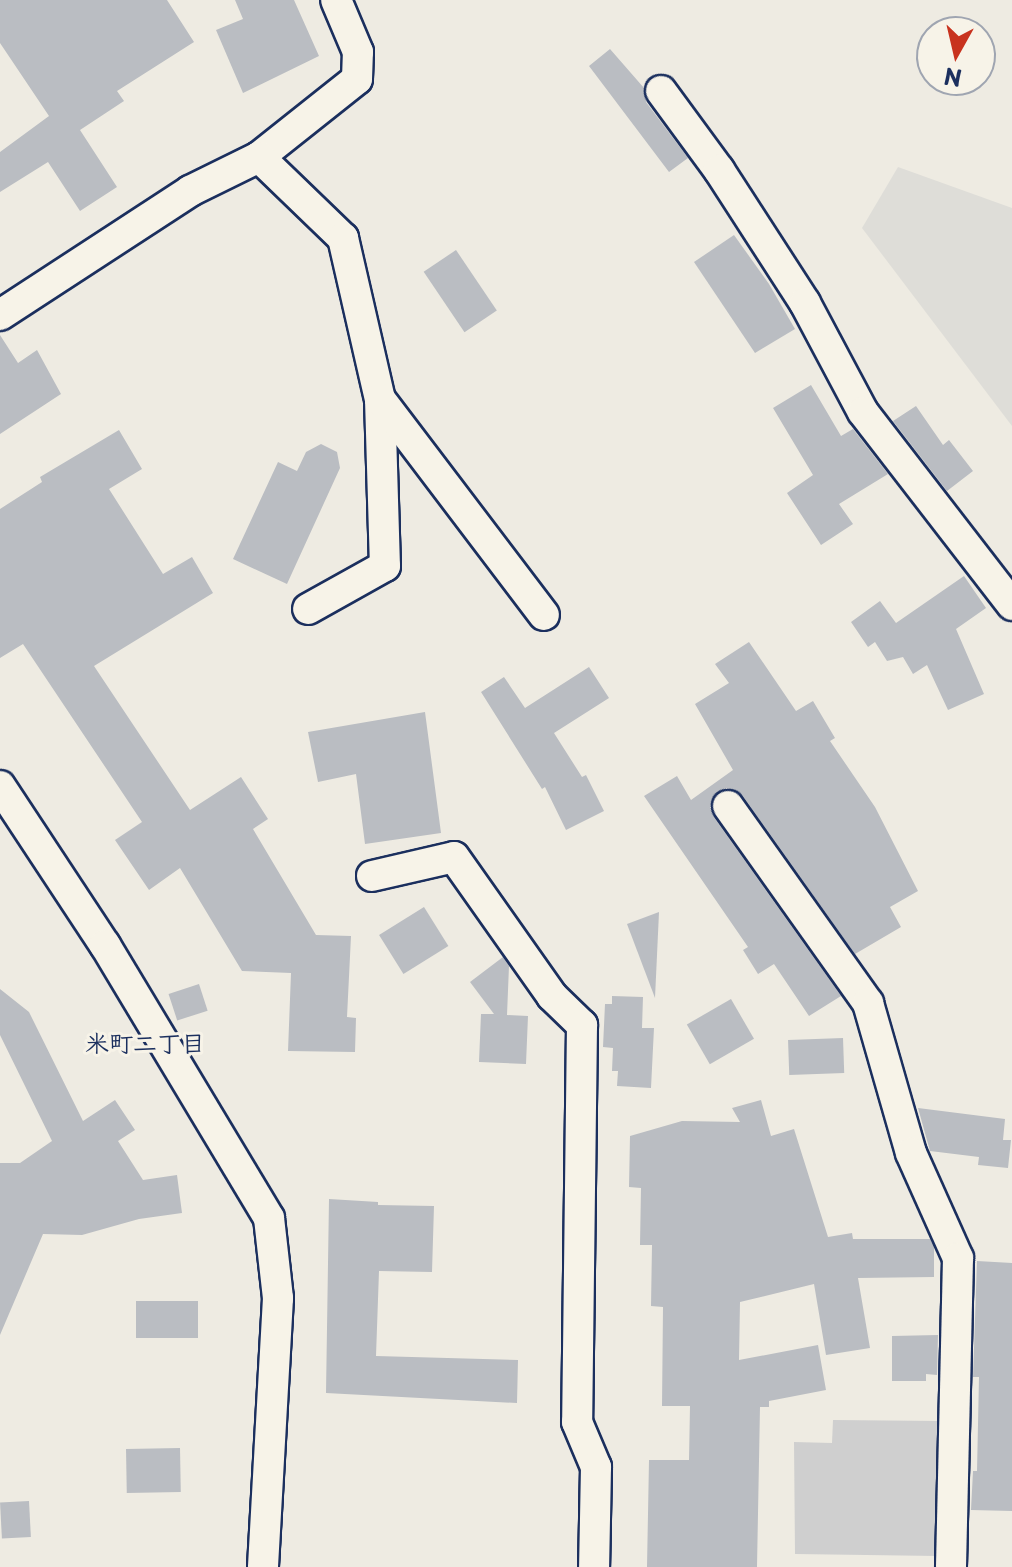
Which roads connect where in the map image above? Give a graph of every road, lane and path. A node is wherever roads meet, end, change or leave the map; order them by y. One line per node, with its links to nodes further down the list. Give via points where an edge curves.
1 (336, 0): 3 (street, via 358,52 357,79)
2 (661, 91): 6 (street, via 805,303 863,412)
3 (259, 157): 4 (street, via 190,191); 5 (street, via 343,238)
4 (0, 315)
5 (380, 399): 7 (street, via 385,566); 8 (street)
6 (1012, 605)
7 (308, 609)
8 (544, 615)
9 (0, 786): 12 (street, via 105,945 269,1218 278,1298)
10 (728, 806): 14 (street, via 868,1003 911,1153 958,1258)
11 (372, 876): 13 (street, via 454,857 552,996 582,1025 577,1422 596,1467)
12 (263, 1567)
13 (594, 1567)
14 (951, 1567)

